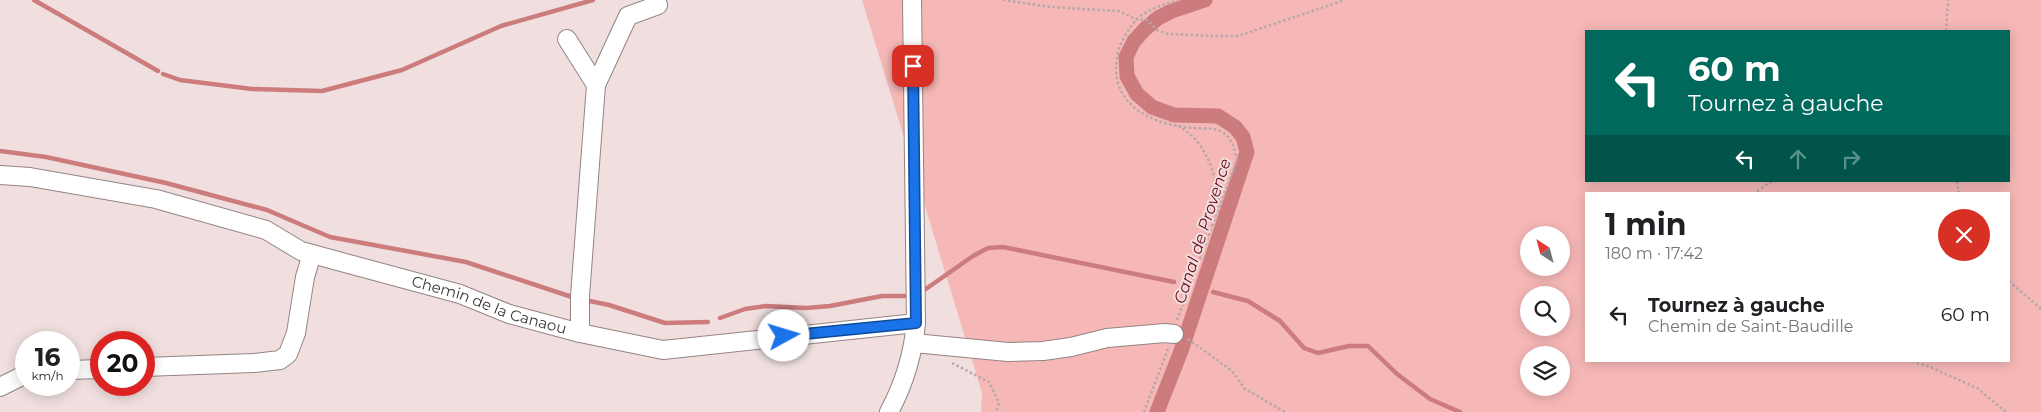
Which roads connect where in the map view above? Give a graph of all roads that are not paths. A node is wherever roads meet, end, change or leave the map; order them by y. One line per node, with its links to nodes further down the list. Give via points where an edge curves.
1 (912, 0): 7 (street)
2 (658, 5): 4 (street, via 628,16)
3 (567, 39): 4 (street)
4 (596, 85): 8 (street)
5 (0, 175): 6 (street, Chemin de la Canaou, via 30,177 156,199 266,230)
6 (312, 254): 8 (street, Chemin de la Canaou, via 460,294 510,314); 11 (street, via 296,333 288,354 280,360)
7 (916, 323): 8 (street, Chemin de la Canaou, via 663,350); 10 (street)
8 (580, 333)
9 (1174, 334): 10 (street, via 1107,338 1071,347 1008,352)
10 (914, 344): 14 (street, via 906,376)
11 (155, 367)
12 (15, 380): 13 (street)
13 (0, 388)
14 (889, 412)

